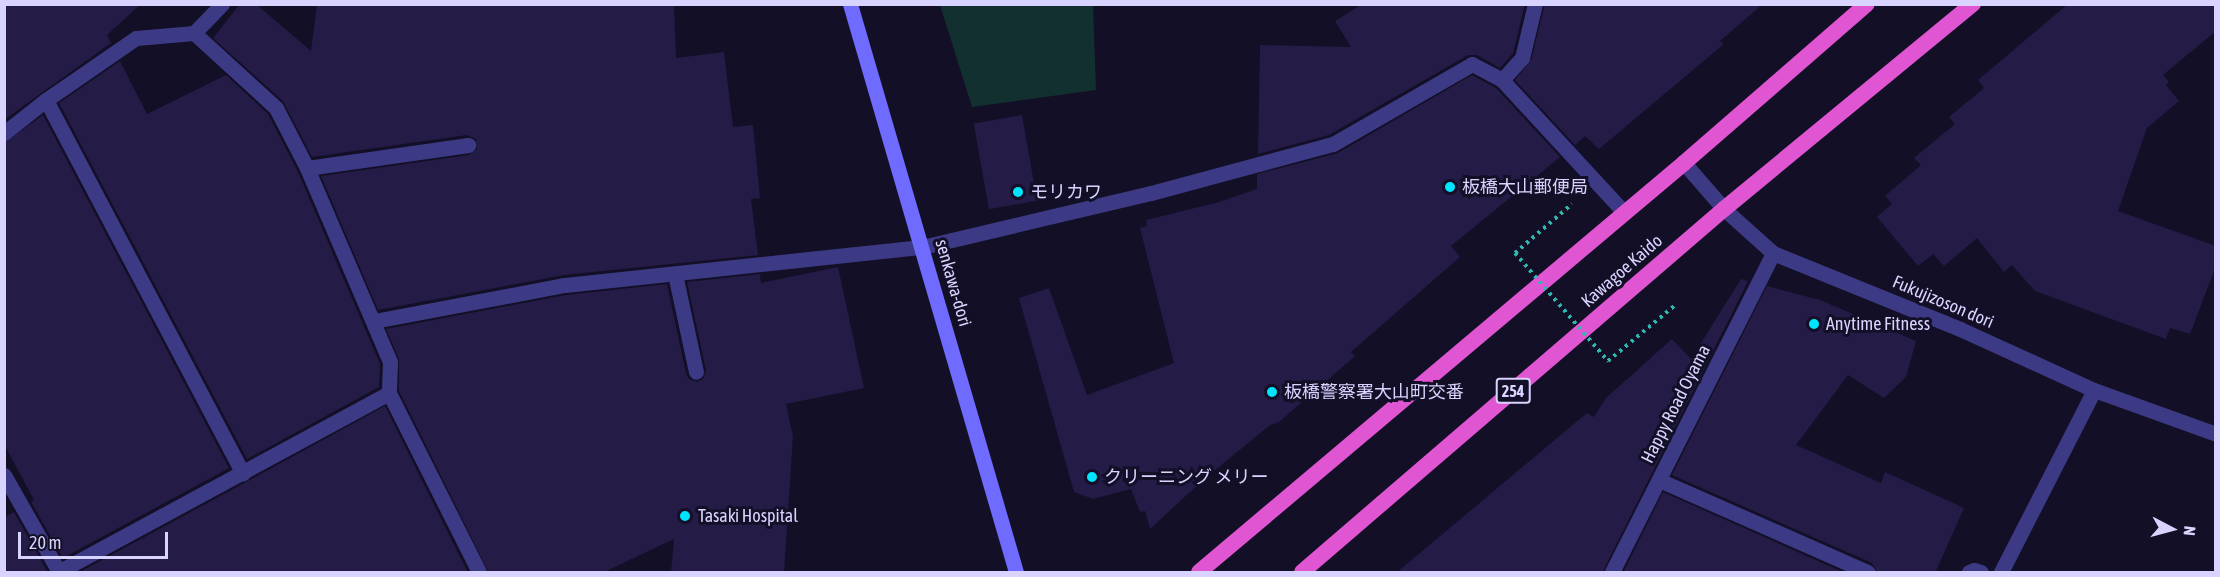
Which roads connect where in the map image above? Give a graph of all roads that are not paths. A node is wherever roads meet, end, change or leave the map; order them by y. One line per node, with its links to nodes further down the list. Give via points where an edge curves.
1 (222, 4): 6 (street)
2 (850, 4): 15 (main road, senkawa-dori)
3 (1535, 4): 7 (street, via 1522,58)
4 (1867, 4): 11 (highway)
5 (1973, 4): 13 (highway, Kawagoe Kaido / 254)
6 (194, 33): 8 (street, via 136,38); 12 (street, via 276,108)
7 (1502, 80): 14 (street); 15 (street, via 1472,64 1333,144 1150,193)
8 (46, 100): 9 (street); 23 (street)
9 (4, 133)
10 (468, 145): 12 (street)
11 (1684, 163): 13 (street, Fukujizoson dori); 14 (highway)
12 (307, 168): 18 (street)
13 (1724, 209): 16 (street, Fukujizoson dori); 31 (highway, Kawagoe Kaido / 254)
14 (1624, 212): 30 (highway)
15 (922, 247): 17 (street); 29 (main road, senkawa-dori)
16 (1773, 253): 20 (street, Fukujizoson dori, via 1960,329); 25 (street, Happy Road Oyama)
17 (675, 274): 18 (street, via 565,285); 19 (street)
18 (374, 321): 21 (street, via 390,362)
19 (696, 372)
20 (2094, 390): 22 (street, Fukujizoson dori); 35 (street)
21 (389, 393): 23 (street); 28 (street)
22 (2216, 434)
23 (243, 472): 27 (street)
24 (4, 475): 27 (street)
25 (1659, 480): 26 (street, Happy Road Oyama); 32 (street)
26 (1616, 571)
27 (58, 572)
28 (479, 573)
29 (1016, 573)
30 (1198, 573)
31 (1302, 573)
32 (1868, 573)
33 (1968, 573): 34 (street)
34 (1981, 573)
35 (2001, 573)

